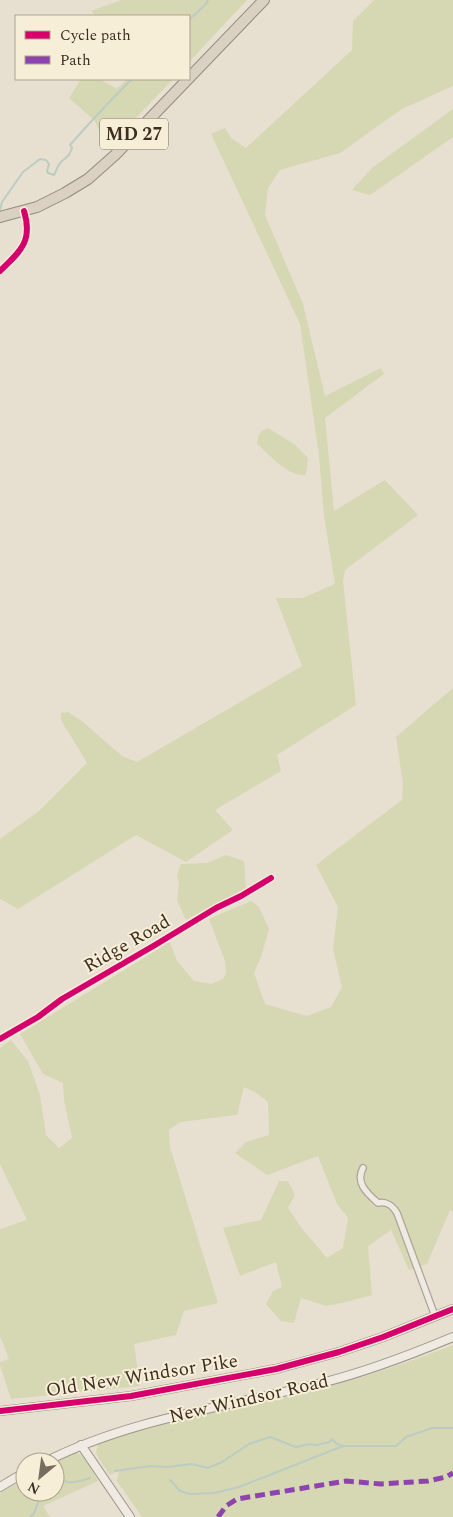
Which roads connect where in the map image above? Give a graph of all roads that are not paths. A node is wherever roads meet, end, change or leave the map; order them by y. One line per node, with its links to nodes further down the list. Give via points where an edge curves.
1 (264, 0): 2 (highway, MD 27)
2 (190, 76)
3 (186, 80): 4 (highway, MD 27, via 97,172 65,193)
4 (24, 211): 5 (highway, MD 27); 6 (street, via 27,237 19,252)
5 (0, 217)
6 (0, 271)
7 (271, 878): 8 (street, Ridge Road, via 62,999)
8 (0, 1039)
9 (364, 1168): 11 (street, via 360,1181 367,1193 397,1213)
10 (453, 1309): 11 (street, Old New Windsor Pike)
11 (435, 1316): 13 (street, Old New Windsor Pike, via 340,1352 287,1366 130,1396)
12 (453, 1337): 14 (street, New Windsor Road, via 323,1383 153,1422)
13 (0, 1411)
14 (81, 1445): 15 (street, New Windsor Road); 18 (street)
15 (65, 1453)
16 (15, 1478): 17 (street)
17 (0, 1487)
18 (130, 1517)

